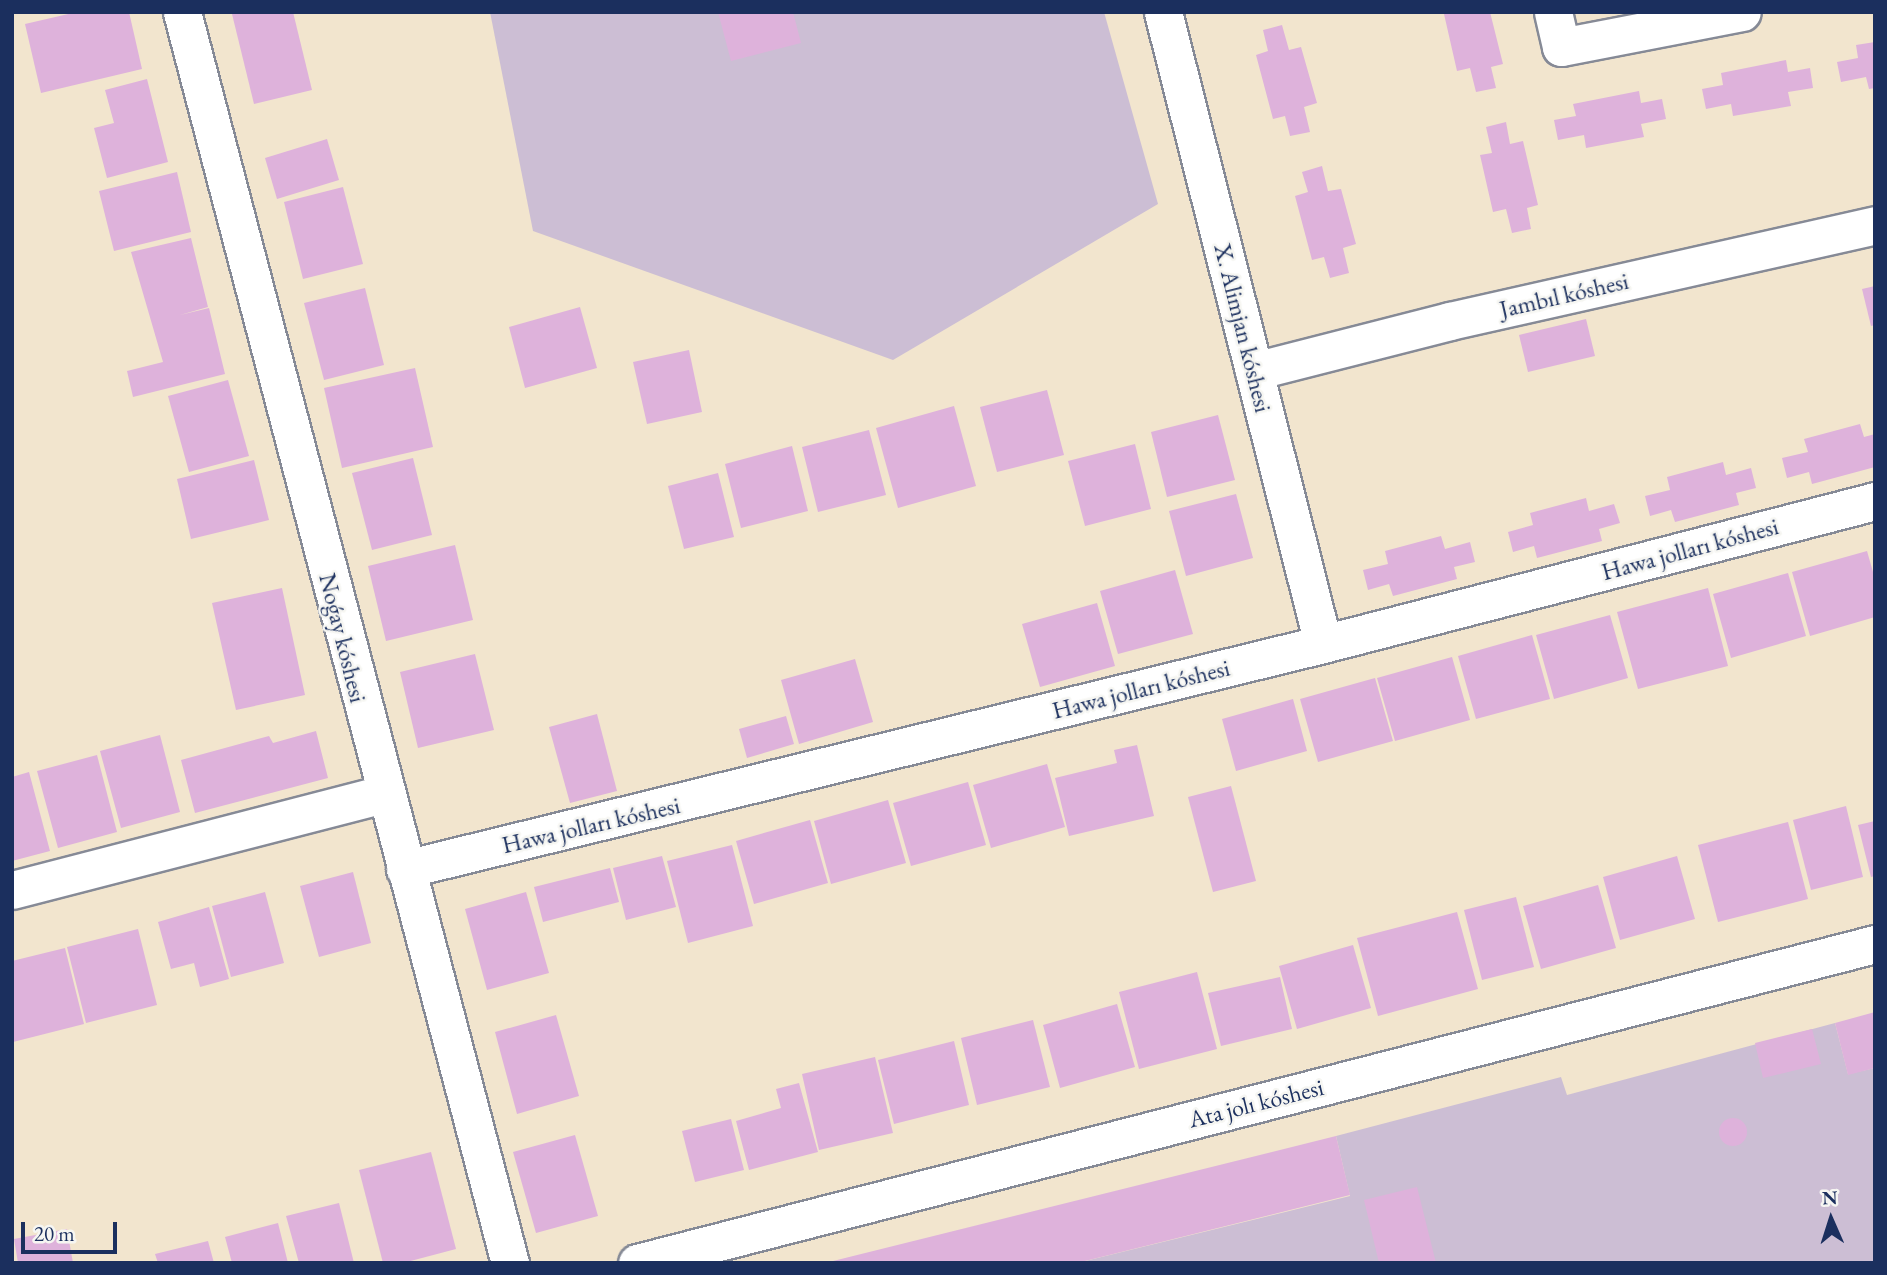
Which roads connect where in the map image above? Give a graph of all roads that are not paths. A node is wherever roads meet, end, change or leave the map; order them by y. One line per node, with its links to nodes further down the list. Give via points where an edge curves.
1 (182, 12): 9 (street, Noǵay kóshesi)
2 (1163, 12): 6 (street, X. Alimjan kóshesi)
3 (1553, 12): 4 (street, via 1561,47)
4 (1742, 12)
5 (1875, 225): 6 (street, Jambıl kóshesi)
6 (1254, 371): 8 (street, X. Alimjan kóshesi)
7 (1875, 501): 8 (street, Hawa jolları kóshesi)
8 (1323, 644): 10 (street, Hawa jolları kóshesi)
9 (384, 794): 10 (street, Noǵay kóshesi); 11 (street)
10 (405, 869): 13 (street, Noǵay kóshesi)
11 (12, 890)
12 (1875, 944): 14 (street, Ata jolı kóshesi)
13 (510, 1263)
14 (637, 1263)

